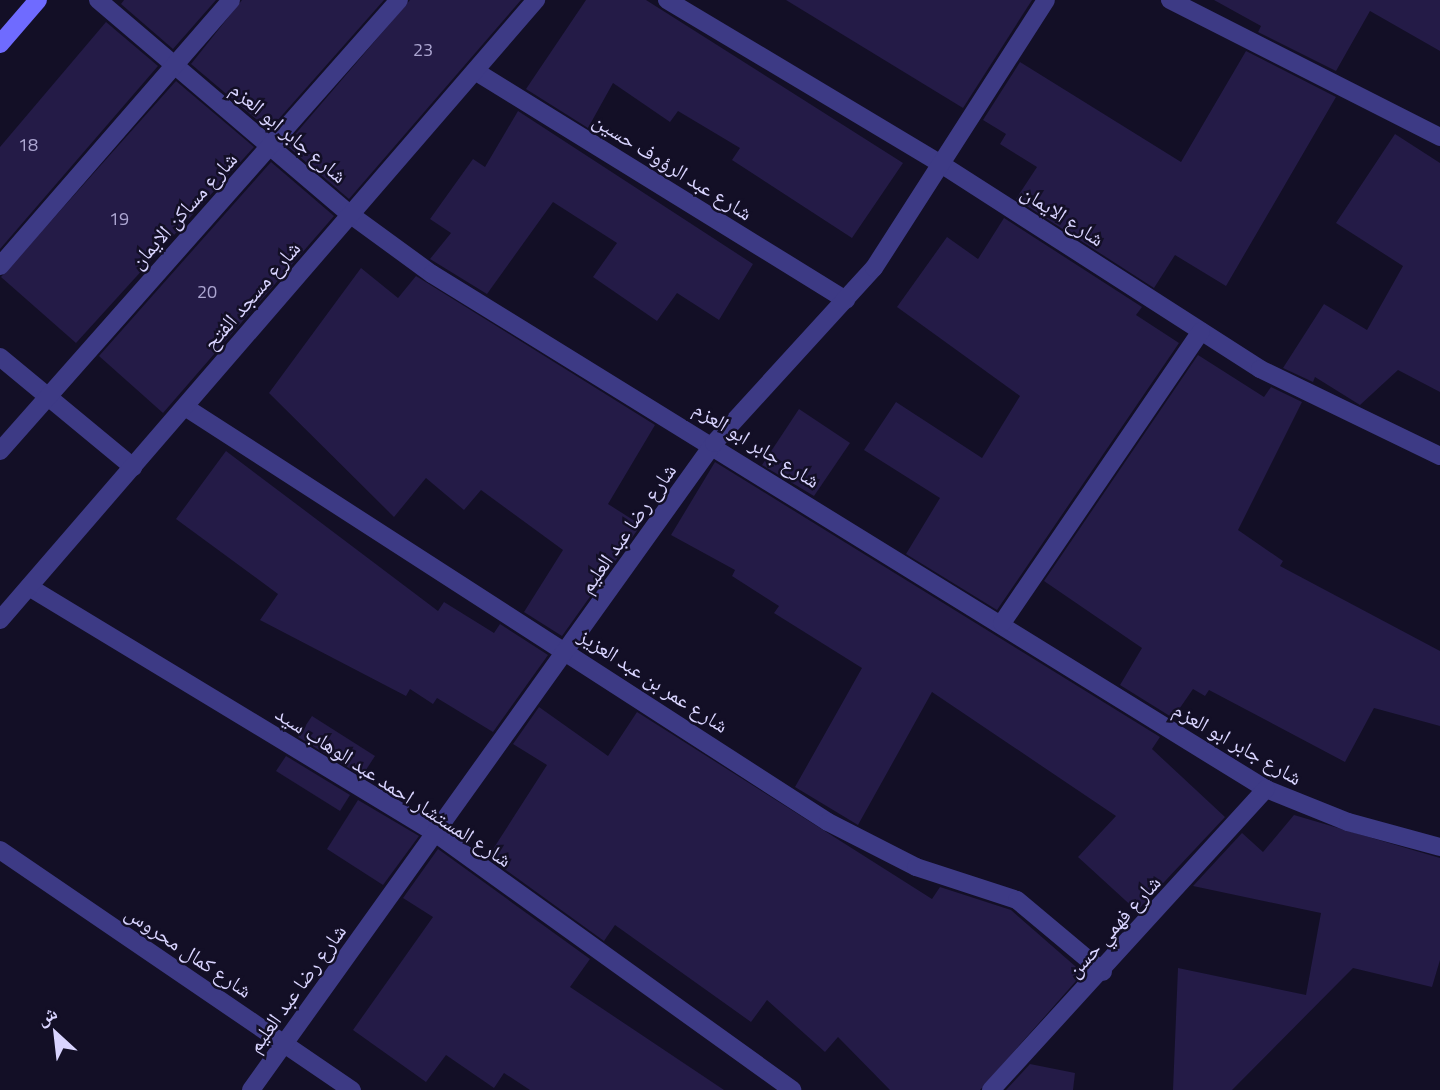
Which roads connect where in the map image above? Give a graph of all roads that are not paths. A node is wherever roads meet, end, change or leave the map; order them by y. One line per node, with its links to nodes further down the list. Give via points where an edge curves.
1 (38, 0): 9 (main road)
2 (98, 0): 10 (street, شارع جابر ابو العزم)
3 (231, 0): 10 (street)
4 (399, 0): 13 (street, شارع مساكن الايمان)
5 (536, 0): 11 (street, شارع مسجد الفتح)
6 (667, 0): 14 (street, شارع الايمان)
7 (1046, 0): 14 (street, شارع رضا عبد العليم)
8 (1170, 0): 12 (street)
9 (0, 44)
10 (174, 65): 13 (street, شارع جابر ابو العزم); 16 (street)
11 (475, 71): 15 (street, شارع مسجد الفتح); 17 (street, شارع عبد الرؤوف حسين)
12 (1440, 137)
13 (270, 146): 15 (street, شارع جابر ابو العزم); 20 (street, شارع مساكن الايمان)
14 (944, 166): 17 (street, شارع رضا عبد العليم); 18 (street, شارع الايمان)
15 (351, 215): 21 (street, شارع مسجد الفتح); 22 (street, شارع جابر ابو العزم, via 432,274)
16 (0, 266)
17 (846, 300): 22 (street, شارع رضا عبد العليم)
18 (1201, 331): 24 (street, شارع الايمان, via 1321,403); 28 (street)
19 (0, 357): 20 (street)
20 (48, 397): 23 (street, شارع مساكن الايمان); 25 (street)
21 (185, 407): 25 (street, شارع مسجد الفتح); 29 (street, شارع عمر بن عبد العزيز)
22 (714, 443): 28 (street, شارع جابر ابو العزم); 29 (street, شارع رضا عبد العليم)
23 (0, 451)
24 (1440, 456)
25 (133, 467): 26 (street, شارع مسجد الفتح)
26 (29, 587): 27 (street, شارع مسجد الفتح); 31 (street, شارع المستشار احمد عبد الوهاب سيد)
27 (0, 620)
28 (1002, 623): 30 (street, شارع جابر ابو العزم)
29 (568, 650): 31 (street, شارع رضا عبد العليم); 34 (street, شارع عمر بن عبد العزيز, via 870,847 1017,900)
30 (1266, 789): 32 (street, شارع جابر ابو العزم, via 1348,822); 34 (street, شارع فهمي حسن)
31 (435, 833): 35 (street, شارع رضا عبد العليم); 38 (street, شارع المستشار احمد عبد الوهاب سيد)
32 (1440, 847)
33 (0, 850): 35 (street, شارع كمال محروس)
34 (1103, 972): 39 (street, شارع فهمي حسن)
35 (285, 1042): 36 (street, شارع رضا عبد العليم); 37 (street, شارع كمال محروس)
36 (251, 1090)
37 (352, 1090)
38 (792, 1090)
39 (991, 1090)

